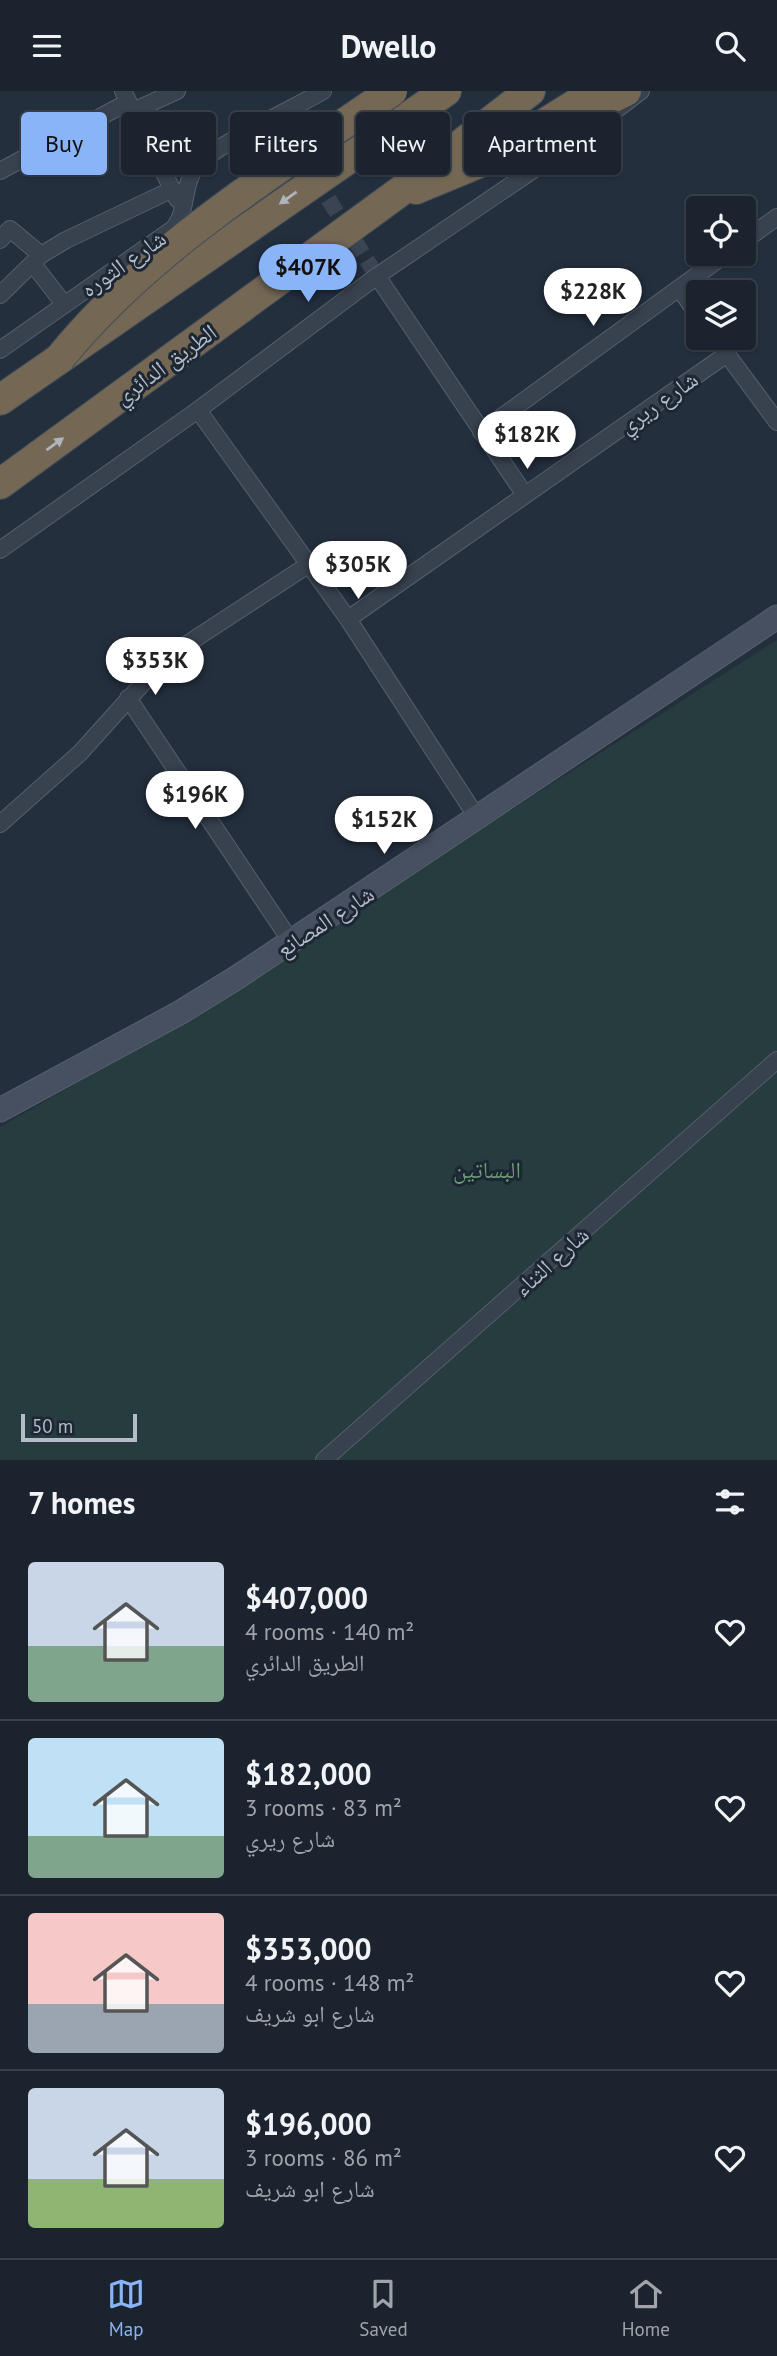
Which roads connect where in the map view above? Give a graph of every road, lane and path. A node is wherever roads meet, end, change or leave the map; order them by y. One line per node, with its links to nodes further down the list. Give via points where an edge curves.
1 (177, 91): 8 (street)
2 (323, 91): 12 (street, شارع الثوره, via 204,158 187,183)
3 (392, 91): 26 (highway, bridge, via 178,242 116,296)
4 (446, 91): 26 (highway, one-way to 26)
5 (530, 91): 11 (highway, الطريق الدائري)
6 (641, 91): 18 (street)
7 (610, 94): 11 (highway, via 446,179)
8 (128, 101): 9 (street); 10 (street)
9 (0, 171)
10 (173, 189): 12 (street); 16 (street, شارع الثوره, via 92,226)
11 (398, 193): 31 (highway, الطريق الدائري, one-way to 11)
12 (183, 210): 22 (street, شارع الثوره, via 166,235)
13 (777, 217): 14 (street)
14 (756, 232)
15 (0, 240): 16 (street, via 10,229)
16 (37, 260): 20 (street, شارع الثوره); 22 (street)
17 (709, 266): 19 (street)
18 (377, 276): 28 (street); 30 (street)
19 (679, 288): 21 (street); 30 (street)
20 (0, 295)
21 (686, 298)
22 (65, 304): 23 (street, شارع الثوره)
23 (0, 350)
24 (724, 350): 25 (street)
25 (727, 354): 29 (street); 32 (street, شارع ريري)
26 (60, 358): 27 (highway)
27 (0, 400)
28 (198, 410): 33 (street); 34 (street)
29 (777, 422)
30 (481, 432): 32 (street)
31 (0, 484)
32 (525, 495): 36 (street, شارع ريري)
33 (0, 550)
34 (309, 565): 36 (street); 37 (street, via 181,648)
35 (777, 617): 38 (street, شارع المصانع)
36 (348, 619): 38 (street)
37 (128, 698): 39 (street, via 80,753); 40 (street)
38 (478, 819): 40 (street, شارع المصانع)
39 (0, 824)
40 (292, 943): 42 (street, شارع المصانع, via 181,1012)
41 (777, 1060): 43 (street, شارع الثناء)
42 (0, 1110)
43 (324, 1460)

